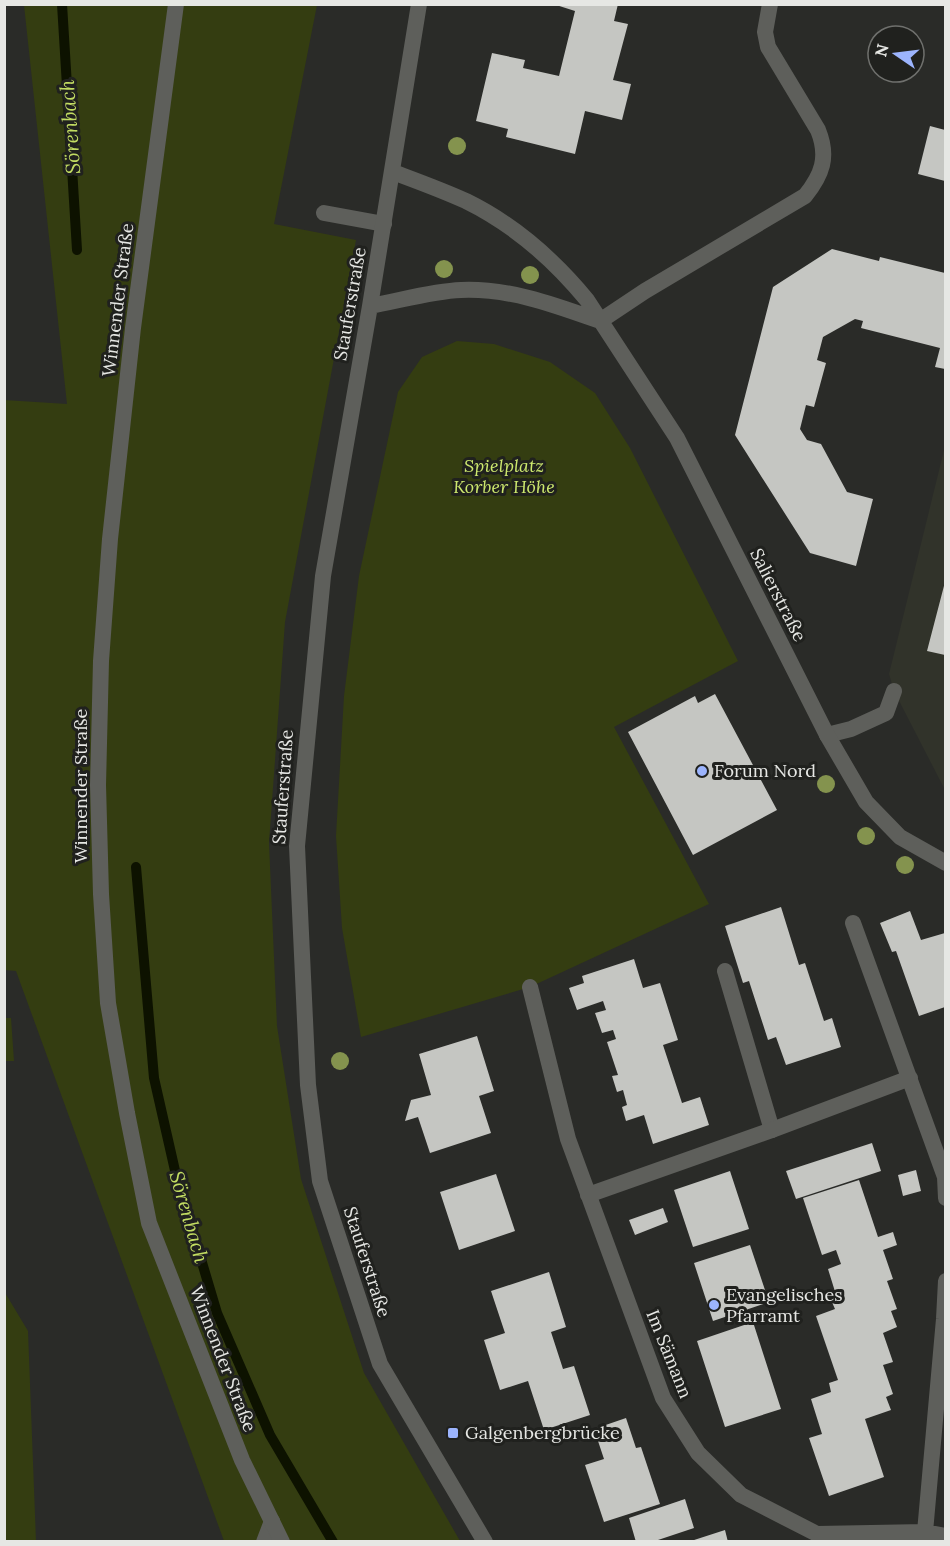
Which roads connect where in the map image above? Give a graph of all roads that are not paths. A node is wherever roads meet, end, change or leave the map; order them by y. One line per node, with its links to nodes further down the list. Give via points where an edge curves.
1 (176, 4): 20 (street, Winnender Straße, via 133,328 100,673 98,785 108,1003 149,1222 242,1460)
2 (419, 4): 4 (street, Stauferstraße)
3 (770, 4): 8 (street, via 765,32 768,47 823,142 818,180 805,196)
4 (393, 172): 6 (street, Stauferstraße); 8 (street, Salierstraße, via 468,202 536,247 572,281)
5 (324, 213): 6 (street)
6 (384, 224): 7 (street, Stauferstraße)
7 (370, 306): 8 (street, via 459,290 495,291 547,302); 26 (street, Stauferstraße, via 323,576 297,846 308,1085 320,1180 380,1364)
8 (600, 321): 10 (street, Salierstraße, via 677,438)
9 (894, 691): 10 (street, via 886,713)
10 (827, 735): 11 (street, Salierstraße, via 866,802 883,821 900,837)
11 (945, 862)
12 (853, 923): 15 (street)
13 (725, 971): 16 (street)
14 (530, 987): 17 (street, Im Sämann, via 568,1140)
15 (910, 1078): 16 (street); 18 (street, via 945,1176)
16 (772, 1130): 17 (street)
17 (588, 1195): 23 (street, Im Sämann, via 663,1398 698,1453 741,1495)
18 (945, 1198)
19 (945, 1281): 21 (street)
20 (272, 1521): 24 (street); 25 (street, Winnender Straße)
21 (926, 1532): 22 (street, Im Sämann); 23 (street, Im Sämann)
22 (945, 1536)
23 (818, 1538)
24 (264, 1542)
25 (282, 1542)
26 (485, 1542)

